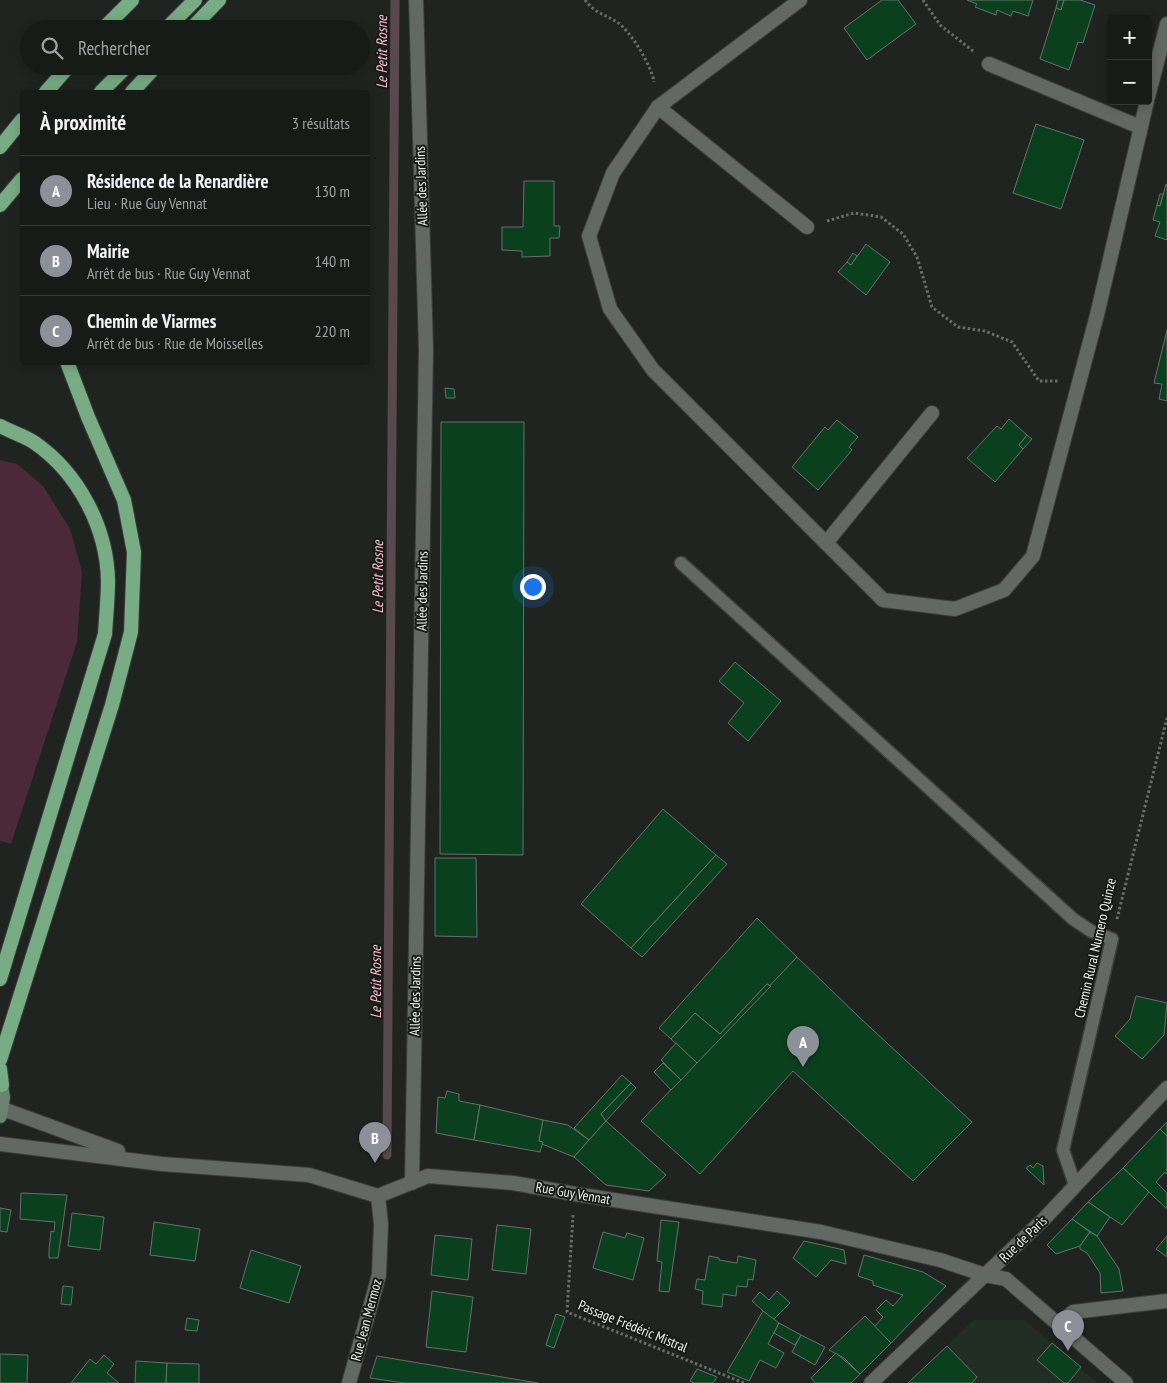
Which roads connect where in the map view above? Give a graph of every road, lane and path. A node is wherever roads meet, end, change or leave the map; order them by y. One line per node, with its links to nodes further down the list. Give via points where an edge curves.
1 (132, 0): 8 (highway)
2 (195, 0): 9 (highway)
3 (219, 0): 10 (highway)
4 (416, 0): 44 (street, Allée des Jardins, via 426,350)
5 (585, 0): 21 (path, via 593,11 619,23 633,40 653,72)
6 (800, 0): 21 (street)
7 (923, 0): 12 (path, via 940,25)
8 (112, 20)
9 (175, 20)
10 (200, 20)
11 (1167, 24): 16 (street)
12 (989, 64): 23 (street)
13 (61, 75): 17 (highway)
14 (119, 75): 18 (highway)
15 (148, 75): 19 (highway)
16 (1152, 82)
17 (48, 90)
18 (103, 90)
19 (134, 90)
20 (1146, 105): 23 (street)
21 (658, 107): 27 (street); 32 (street, via 613,173 589,236 610,309 653,370)
22 (20, 122): 24 (highway)
23 (1140, 127): 29 (street)
24 (0, 147)
25 (20, 181): 26 (highway)
26 (0, 205)
27 (807, 227): 29 (path, via 854,213 880,217 904,234 917,257 932,307 958,327 985,331 1012,342 1039,380)
28 (68, 365): 37 (highway, via 124,500 134,552 131,632 112,705)
29 (1079, 381): 32 (street, via 1033,556 1004,590 955,608 883,600)
30 (932, 413): 32 (street)
31 (0, 426): 36 (highway, via 34,442 67,471 90,507 108,579 105,634)
32 (826, 543)
33 (681, 563): 35 (lane, via 1073,919)
34 (1167, 718): 35 (path, Chemin Rural Numero Quinze)
35 (1112, 939): 45 (lane, Chemin Rural Numero Quinze, via 1064,1150)
36 (0, 979)
37 (0, 1060)
38 (0, 1069): 39 (highway)
39 (1, 1083): 41 (main road)
40 (1167, 1088): 45 (street, Rue de Paris)
41 (1, 1112): 43 (street)
42 (0, 1144): 43 (street)
43 (162, 1164): 47 (street, via 308,1175)
44 (412, 1182): 46 (street, Rue Guy Vennat, via 428,1176 514,1183); 47 (street, Rue Guy Vennat)
45 (1075, 1185): 48 (street, Rue de Paris)
46 (575, 1194): 48 (street, Rue Guy Vennat, via 822,1232 940,1260); 52 (path, Passage Frédéric Mistral, via 567,1312)
47 (378, 1196): 51 (street, Rue Jean Mermoz, via 379,1275)
48 (985, 1275): 50 (street, Rue Guy Vennat, via 1006,1279); 53 (street, Rue de Paris)
49 (1167, 1301): 50 (street, via 1073,1312)
50 (1059, 1324): 54 (street, Rue Guy Vennat)
51 (349, 1383)
52 (744, 1383)
53 (871, 1383)
54 (1126, 1383)

